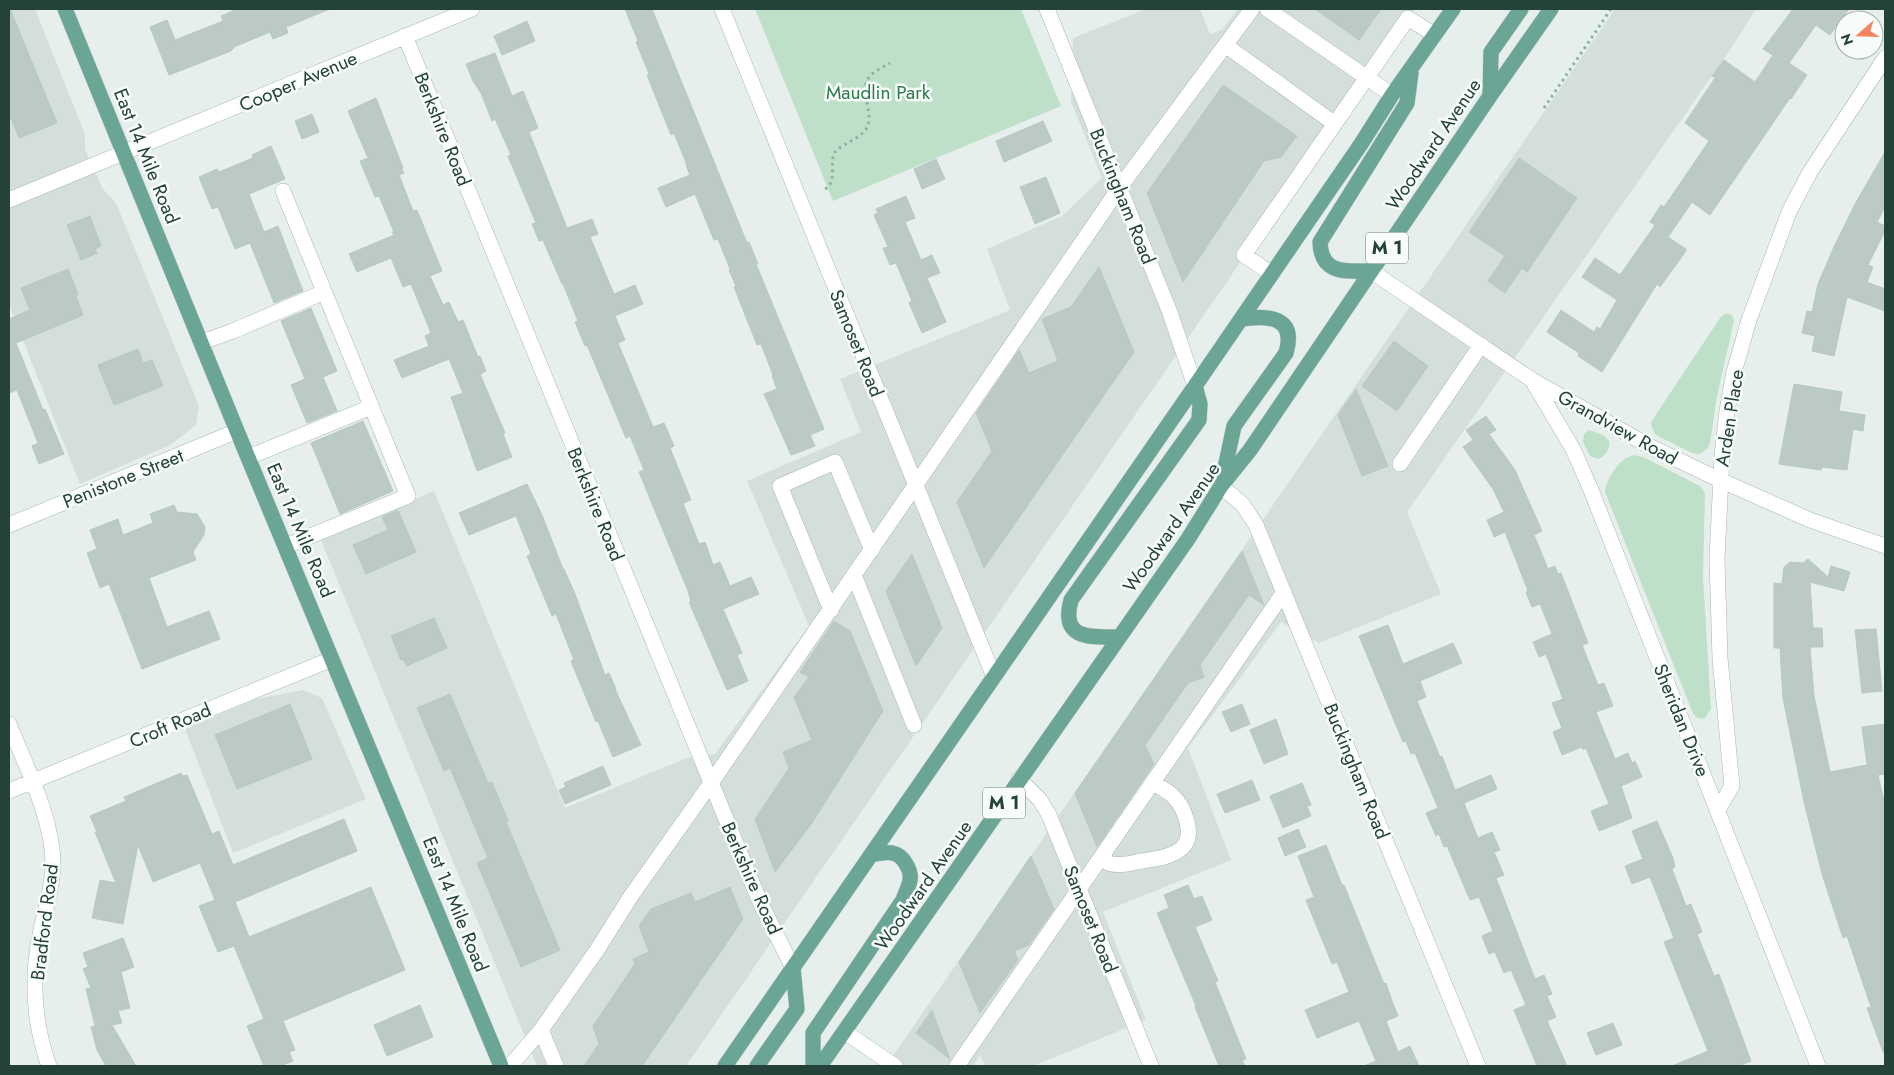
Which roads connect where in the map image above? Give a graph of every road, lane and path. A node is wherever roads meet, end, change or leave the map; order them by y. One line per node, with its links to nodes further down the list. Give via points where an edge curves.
1 (65, 9): 22 (main road, East 14 Mile Road)
2 (472, 9): 12 (street, Cooper Avenue)
3 (722, 9): 40 (street, Samoset Road)
4 (1046, 9): 23 (street, Buckingham Road)
5 (1252, 9): 13 (street)
6 (1267, 9): 17 (street)
7 (1453, 9): 11 (main road)
8 (1521, 9): 19 (main road, via 1491,52)
9 (1551, 9): 19 (main road, Woodward Avenue / M 1)
10 (1611, 9): 20 (path)
11 (1435, 35): 16 (main road); 17 (street, via 1408,18)
12 (405, 36): 22 (street, Cooper Avenue); 56 (street, Berkshire Road)
13 (1225, 45): 21 (street); 23 (street)
14 (1885, 58): 39 (street, Arden Place, via 1810,172 1768,264 1734,372)
15 (890, 63): 24 (path, via 871,74 867,81 868,123 861,135 834,153 831,182)
16 (1411, 71): 18 (main road); 27 (main road, via 1407,103 1320,242 1323,259 1338,271)
17 (1367, 77): 18 (street); 21 (street)
18 (1392, 96): 28 (main road)
19 (1490, 96): 27 (main road, Woodward Avenue / M 1)
20 (1544, 108)
21 (1335, 124): 28 (street, via 1244,255)
22 (124, 154): 26 (street, Cooper Avenue); 31 (main road, East 14 Mile Road)
23 (1120, 187): 34 (street, Buckingham Road); 40 (street)
24 (825, 189)
25 (283, 191): 29 (street)
26 (9, 200)
27 (1371, 271): 32 (street, Grandview Road); 41 (main road, Woodward Avenue / M 1, via 1250,450)
28 (1272, 274): 30 (main road)
29 (324, 292): 31 (street); 35 (street)
30 (1241, 319): 34 (main road); 41 (main road, via 1268,316 1275,319 1286,330 1288,345 1234,426)
31 (202, 342): 36 (main road, East 14 Mile Road)
32 (1480, 345): 33 (street, Grandview Road); 38 (street)
33 (1532, 380): 39 (street, Grandview Road, via 1651,447); 59 (street, Sheridan Drive, via 1573,449)
34 (1195, 386): 49 (main road, via 1200,404 1198,420 1071,600 1069,624 1075,632 1091,637); 51 (main road)
35 (371, 407): 37 (street); 43 (street, via 408,496)
36 (238, 431): 37 (main road, East 14 Mile Road); 42 (street, Penistone Street)
37 (249, 458): 43 (main road, East 14 Mile Road)
38 (1400, 464)
39 (1720, 480): 44 (street, Grandview Road, via 1810,520); 59 (street, Arden Place, via 1717,604 1732,786)
40 (915, 486): 45 (street); 51 (street, Samoset Road)
41 (1221, 486): 47 (street, Buckingham Road, via 1243,504 1256,525); 49 (main road, Woodward Avenue / M 1)
42 (9, 525)
43 (286, 546): 50 (main road, East 14 Mile Road)
44 (1885, 546)
45 (872, 550): 46 (street); 48 (street, via 835,462 780,486)
46 (854, 575): 48 (street); 53 (street)
47 (1284, 592): 57 (street); 77 (street, Buckingham Road)
48 (830, 610): 56 (street)
49 (1119, 637): 54 (main road, Woodward Avenue / M 1)
50 (332, 659): 55 (street, Croft Road); 67 (main road, East 14 Mile Road)
51 (994, 677): 60 (main road)
52 (9, 724): 55 (street, Bradford Road)
53 (914, 725)
54 (1019, 779): 62 (street, Samoset Road, via 1040,800 1049,815); 65 (main road, Woodward Avenue / M 1)
55 (32, 781): 58 (street, Croft Road); 66 (street, Bradford Road, via 48,827 53,866 39,937 35,995 43,1050)
56 (711, 783): 63 (street, Berkshire Road, via 760,902); 64 (street)
57 (1153, 783): 61 (street); 61 (street, via 1179,803 1186,819 1187,843 1176,853 1146,861 1112,865)
58 (9, 791)
59 (1718, 810): 78 (street, Sheridan Drive)
60 (871, 855): 63 (main road); 72 (main road, via 896,853 904,859 910,881 903,900 813,1034)
61 (1103, 856): 62 (street)
62 (1080, 890): 75 (street); 76 (street, Samoset Road)
63 (793, 968): 70 (main road); 71 (main road, via 797,1009)
64 (541, 1030): 68 (street); 69 (street)
65 (845, 1032): 73 (main road, Woodward Avenue / M 1); 74 (street)
66 (49, 1066)
67 (502, 1066)
68 (510, 1066)
69 (556, 1066)
70 (725, 1066)
71 (758, 1066)
72 (812, 1066)
73 (820, 1066)
74 (895, 1066)
75 (957, 1066)
76 (1151, 1066)
77 (1478, 1066)
78 (1818, 1066)

